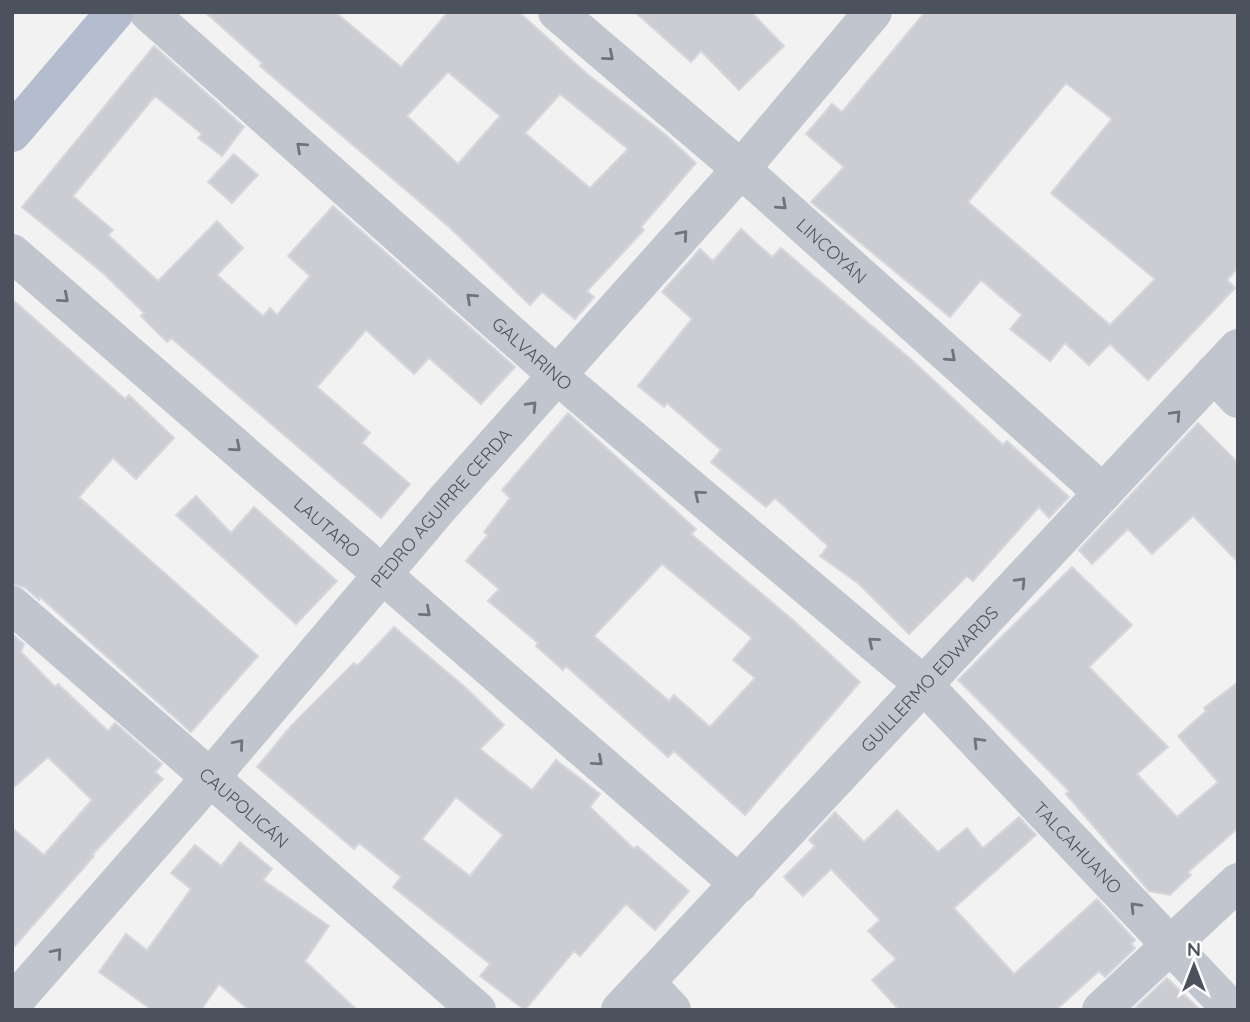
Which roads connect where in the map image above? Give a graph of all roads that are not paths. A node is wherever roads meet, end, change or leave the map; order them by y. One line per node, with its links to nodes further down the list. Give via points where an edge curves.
1 (115, 12): 5 (main road)
2 (148, 12): 9 (street, GALVARINO, one-way to 2)
3 (557, 12): 6 (street, LINCOYÁN, one-way to 6)
4 (873, 12): 6 (street, PEDRO AGUIRRE CERDA)
5 (12, 133)
6 (741, 169): 9 (street, PEDRO AGUIRRE CERDA, one-way to 6); 10 (street, LINCOYÁN, one-way to 10)
7 (12, 253): 11 (street, LAUTARO, one-way to 11)
8 (1230, 374): 10 (street, GUILLERMO EDWARDS, one-way to 8)
9 (559, 377): 11 (street, PEDRO AGUIRRE CERDA, one-way to 9); 13 (street, GALVARINO, one-way to 9)
10 (1103, 493): 13 (street, GUILLERMO EDWARDS, one-way to 10)
11 (382, 574): 14 (street, PEDRO AGUIRRE CERDA, one-way to 11); 16 (street, LAUTARO, one-way to 16)
12 (12, 605): 14 (street, CAUPOLICÁN)
13 (925, 686): 16 (street, GUILLERMO EDWARDS); 17 (street, TALCAHUANO, one-way to 13)
14 (210, 778): 19 (street, PEDRO AGUIRRE CERDA, one-way to 14); 21 (street, CAUPOLICÁN)
15 (1238, 882): 17 (street)
16 (739, 884): 18 (street, GUILLERMO EDWARDS)
17 (1171, 945): 23 (street); 24 (street, TALCAHUANO)
18 (633, 996): 22 (street)
19 (13, 1003): 20 (street)
20 (20, 1010)
21 (477, 1010)
22 (672, 1010)
23 (1101, 1010)
24 (1232, 1010)

